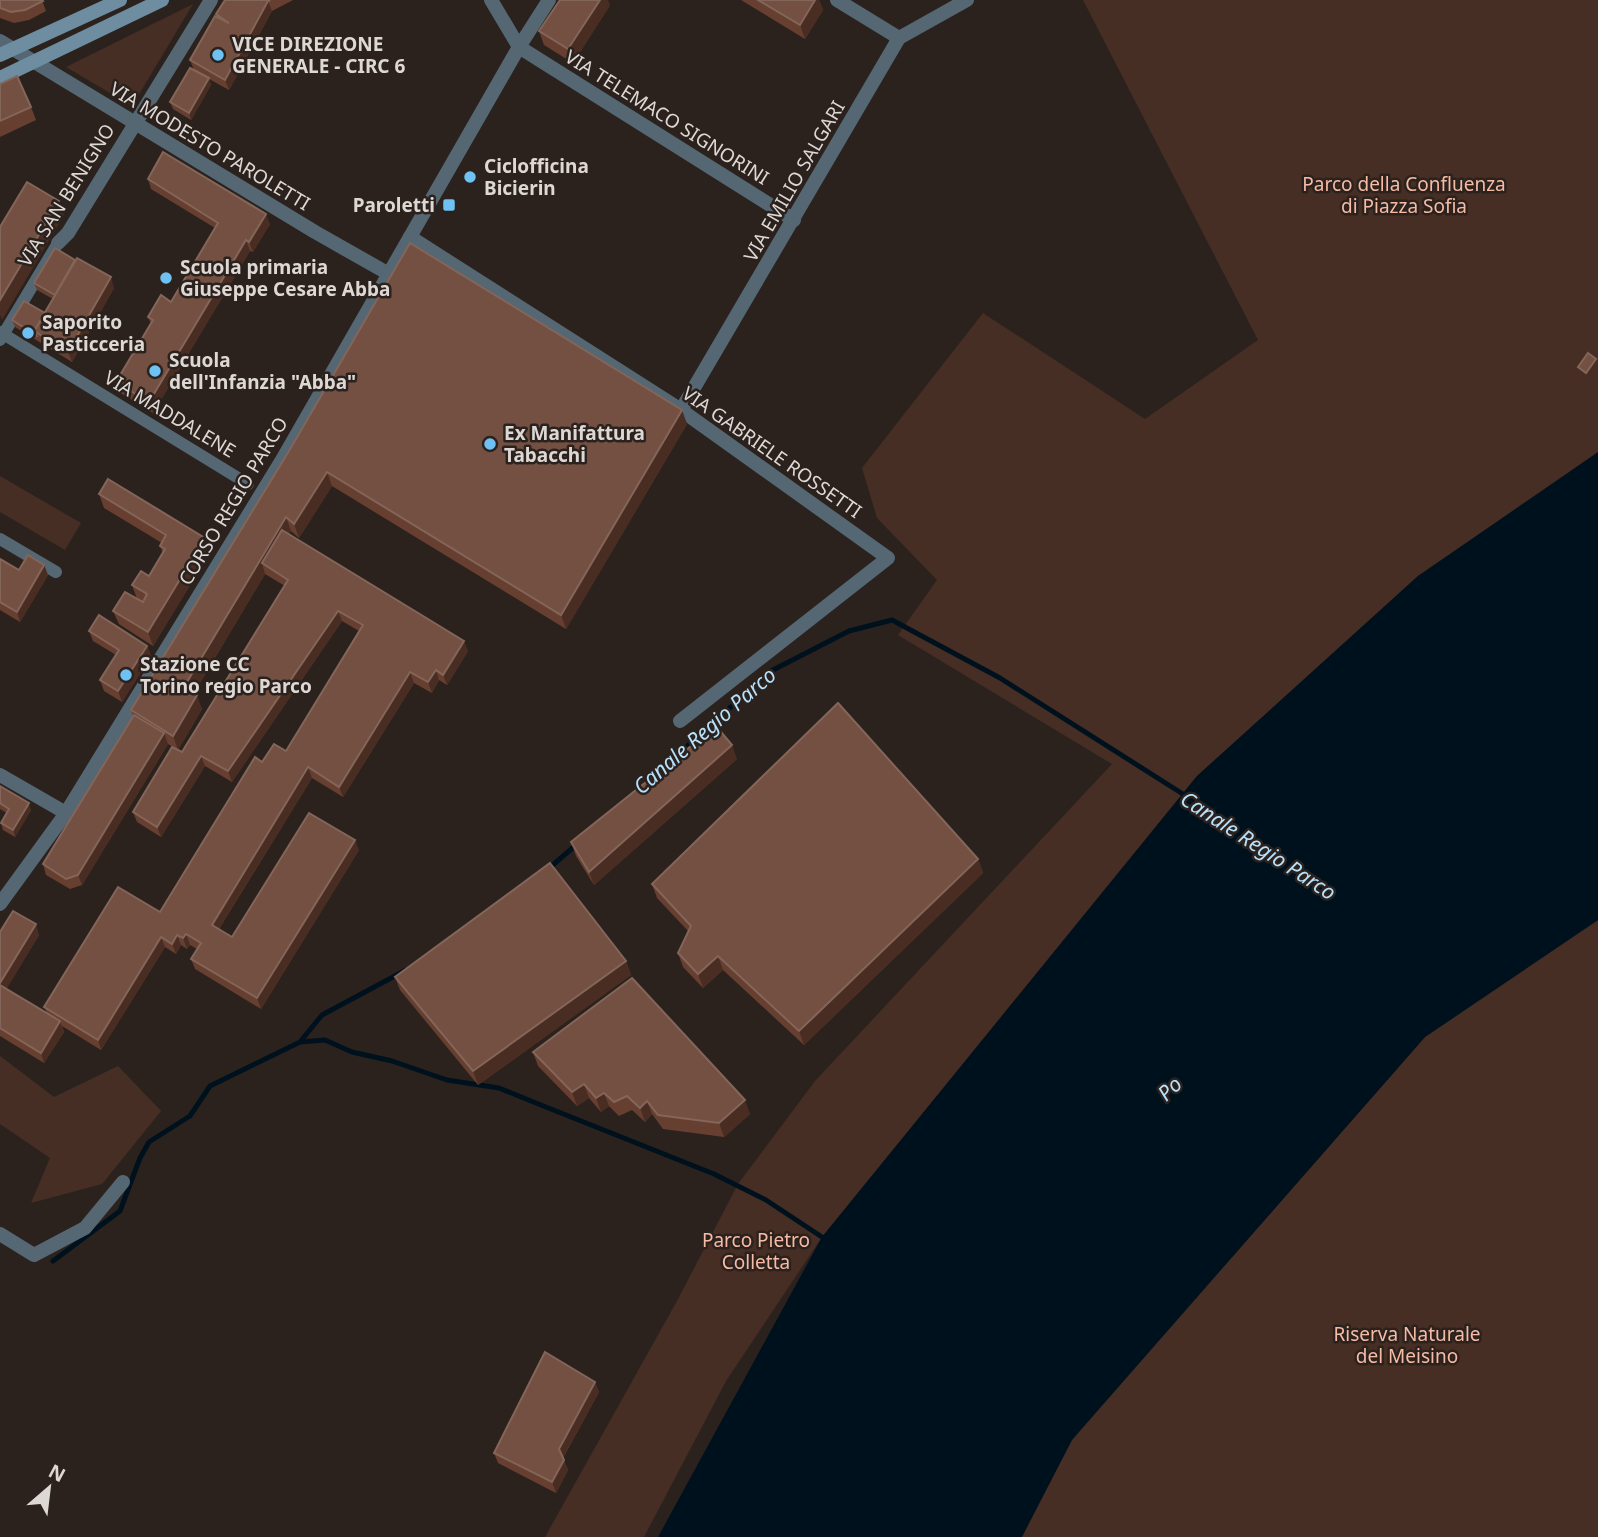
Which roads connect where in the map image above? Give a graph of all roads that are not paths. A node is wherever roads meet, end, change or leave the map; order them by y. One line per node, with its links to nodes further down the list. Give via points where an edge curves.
1 (120, 0): 10 (main road)
2 (162, 0): 11 (main road)
3 (211, 0): 13 (street, VIA SAN BENIGNO)
4 (491, 0): 9 (street)
5 (550, 0): 9 (street, CORSO REGIO PARCO)
6 (837, 0): 8 (street)
7 (967, 0): 8 (street)
8 (899, 38): 14 (street, VIA EMILIO SALGARI)
9 (519, 47): 14 (street, VIA TELEMACO SIGNORINI); 15 (street, CORSO REGIO PARCO)
10 (4, 48): 11 (street, VIA MODESTO PAROLETTI)
11 (35, 61): 12 (main road); 13 (street, VIA MODESTO PAROLETTI)
12 (0, 78)
13 (133, 123): 16 (street, VIA SAN BENIGNO); 17 (street, VIA MODESTO PAROLETTI)
14 (794, 220): 19 (street, VIA EMILIO SALGARI)
15 (410, 237): 17 (street, CORSO REGIO PARCO); 19 (street, VIA GABRIELE ROSSETTI)
16 (58, 243): 18 (street, VIA SAN BENIGNO)
17 (389, 274): 25 (street, CORSO REGIO PARCO, via 282,460)
18 (1, 336): 20 (street, VIA MADDALENE)
19 (681, 410): 23 (street, VIA GABRIELE ROSSETTI, via 888,558)
20 (248, 484)
21 (0, 539): 22 (street)
22 (56, 572)
23 (680, 721)
24 (0, 775): 25 (street)
25 (66, 813): 26 (street, CORSO REGIO PARCO)
26 (0, 904)
27 (123, 1182): 28 (street, via 85,1228 34,1255)
28 (0, 1234)

